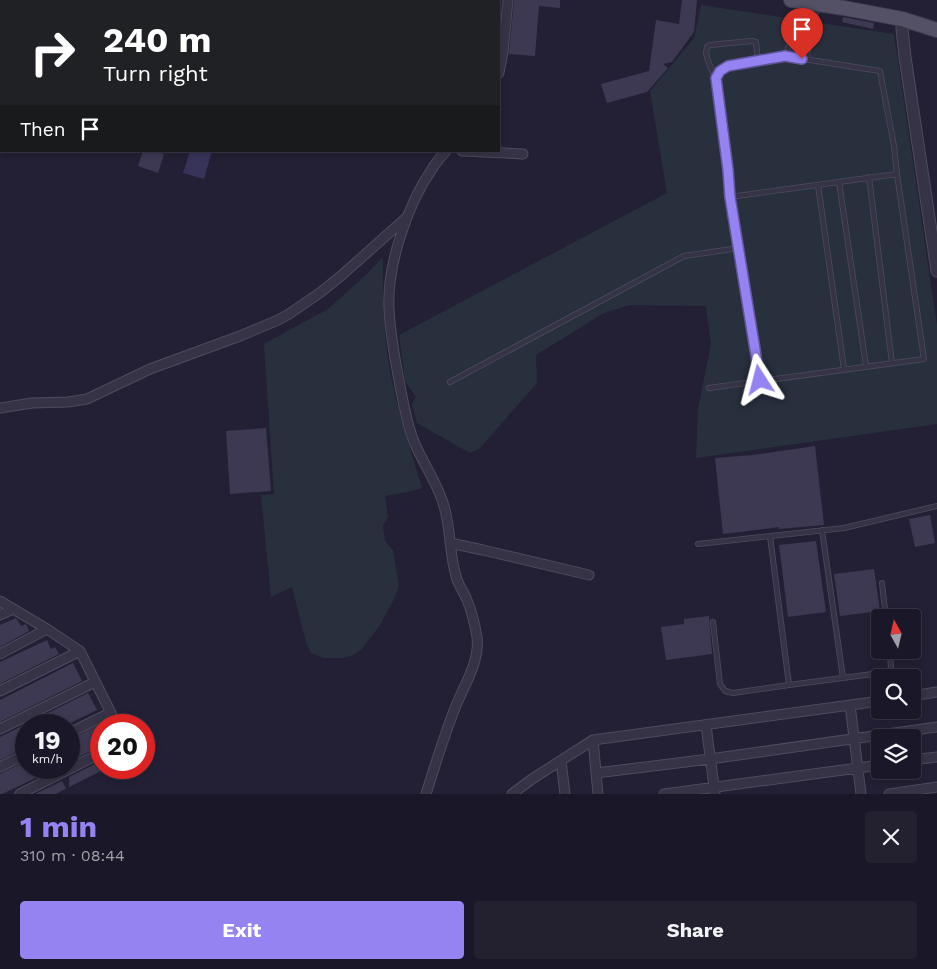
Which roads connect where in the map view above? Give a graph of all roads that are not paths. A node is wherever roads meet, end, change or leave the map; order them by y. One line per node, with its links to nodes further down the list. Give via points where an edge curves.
1 (508, 0): 9 (street)
2 (797, 1): 3 (main road); 6 (lane, via 793,36)
3 (818, 4): 4 (main road); 7 (lane)
4 (902, 17): 5 (main road); 21 (street)
5 (937, 30)
6 (785, 56): 7 (lane); 8 (lane)
7 (807, 60): 14 (lane, via 880,71)
8 (758, 61): 10 (lane, via 728,66); 10 (lane, via 756,42 710,45 706,53)
9 (500, 68)
10 (716, 78): 18 (lane)
11 (445, 152): 19 (street, via 433,167)
12 (482, 152): 13 (street)
13 (523, 154)
14 (897, 174): 15 (lane); 22 (lane, via 924,359)
15 (869, 177): 16 (lane); 22 (lane)
16 (838, 182): 17 (lane); 23 (lane)
17 (818, 185): 18 (lane); 24 (lane)
18 (730, 197): 20 (lane)
19 (407, 217): 28 (street, via 328,286 278,320 150,369 86,398); 32 (street, via 396,252 389,294 395,362 409,427 444,505)
20 (739, 248): 25 (lane); 26 (lane, via 684,256)
21 (937, 271)
22 (892, 363): 23 (lane)
23 (866, 366): 24 (lane)
24 (844, 369): 25 (lane)
25 (760, 380): 27 (lane)
26 (450, 382)
27 (709, 388)
28 (0, 408)
29 (937, 506): 30 (lane, via 844,528)
30 (822, 530): 31 (lane); 45 (lane)
31 (770, 536): 33 (lane); 47 (lane)
32 (450, 544): 34 (street); 74 (street, via 456,578 472,616 477,638 476,657)
33 (698, 544)
34 (588, 575)
35 (882, 583): 38 (lane)
36 (0, 601): 37 (street)
37 (13, 609): 39 (street); 41 (street)
38 (885, 609)
39 (0, 615)
40 (713, 622): 47 (lane, via 720,684 725,691)
41 (47, 629): 42 (street); 43 (street)
42 (80, 651): 46 (street); 48 (street)
43 (0, 654)
44 (890, 659): 45 (lane, via 891,670 888,672)
45 (843, 678): 47 (lane)
46 (95, 682): 53 (street); 57 (street)
47 (789, 685)
48 (0, 691)
49 (937, 692): 50 (street)
50 (921, 695)
51 (871, 702): 52 (street)
52 (850, 705): 54 (street); 58 (street)
53 (110, 713): 56 (street)
54 (706, 725): 59 (street); 62 (street)
55 (937, 727): 58 (street)
56 (80, 728)
57 (0, 729)
58 (854, 739): 62 (street); 68 (street)
59 (593, 740): 65 (street); 69 (street)
60 (937, 757): 63 (street)
61 (90, 759): 73 (street)
62 (710, 759): 69 (street); 71 (street)
63 (921, 759)
64 (15, 760): 67 (street)
65 (561, 760): 75 (street); 76 (street)
66 (871, 766): 68 (street)
67 (0, 767)
68 (858, 768): 71 (street); 79 (street)
69 (596, 773): 77 (street)
70 (937, 787): 72 (street)
71 (714, 791): 78 (street)
72 (913, 792): 80 (street)
73 (20, 794)
74 (426, 794)
75 (512, 794)
76 (566, 794)
77 (598, 794)
78 (664, 794)
79 (861, 794)
80 (889, 794)

